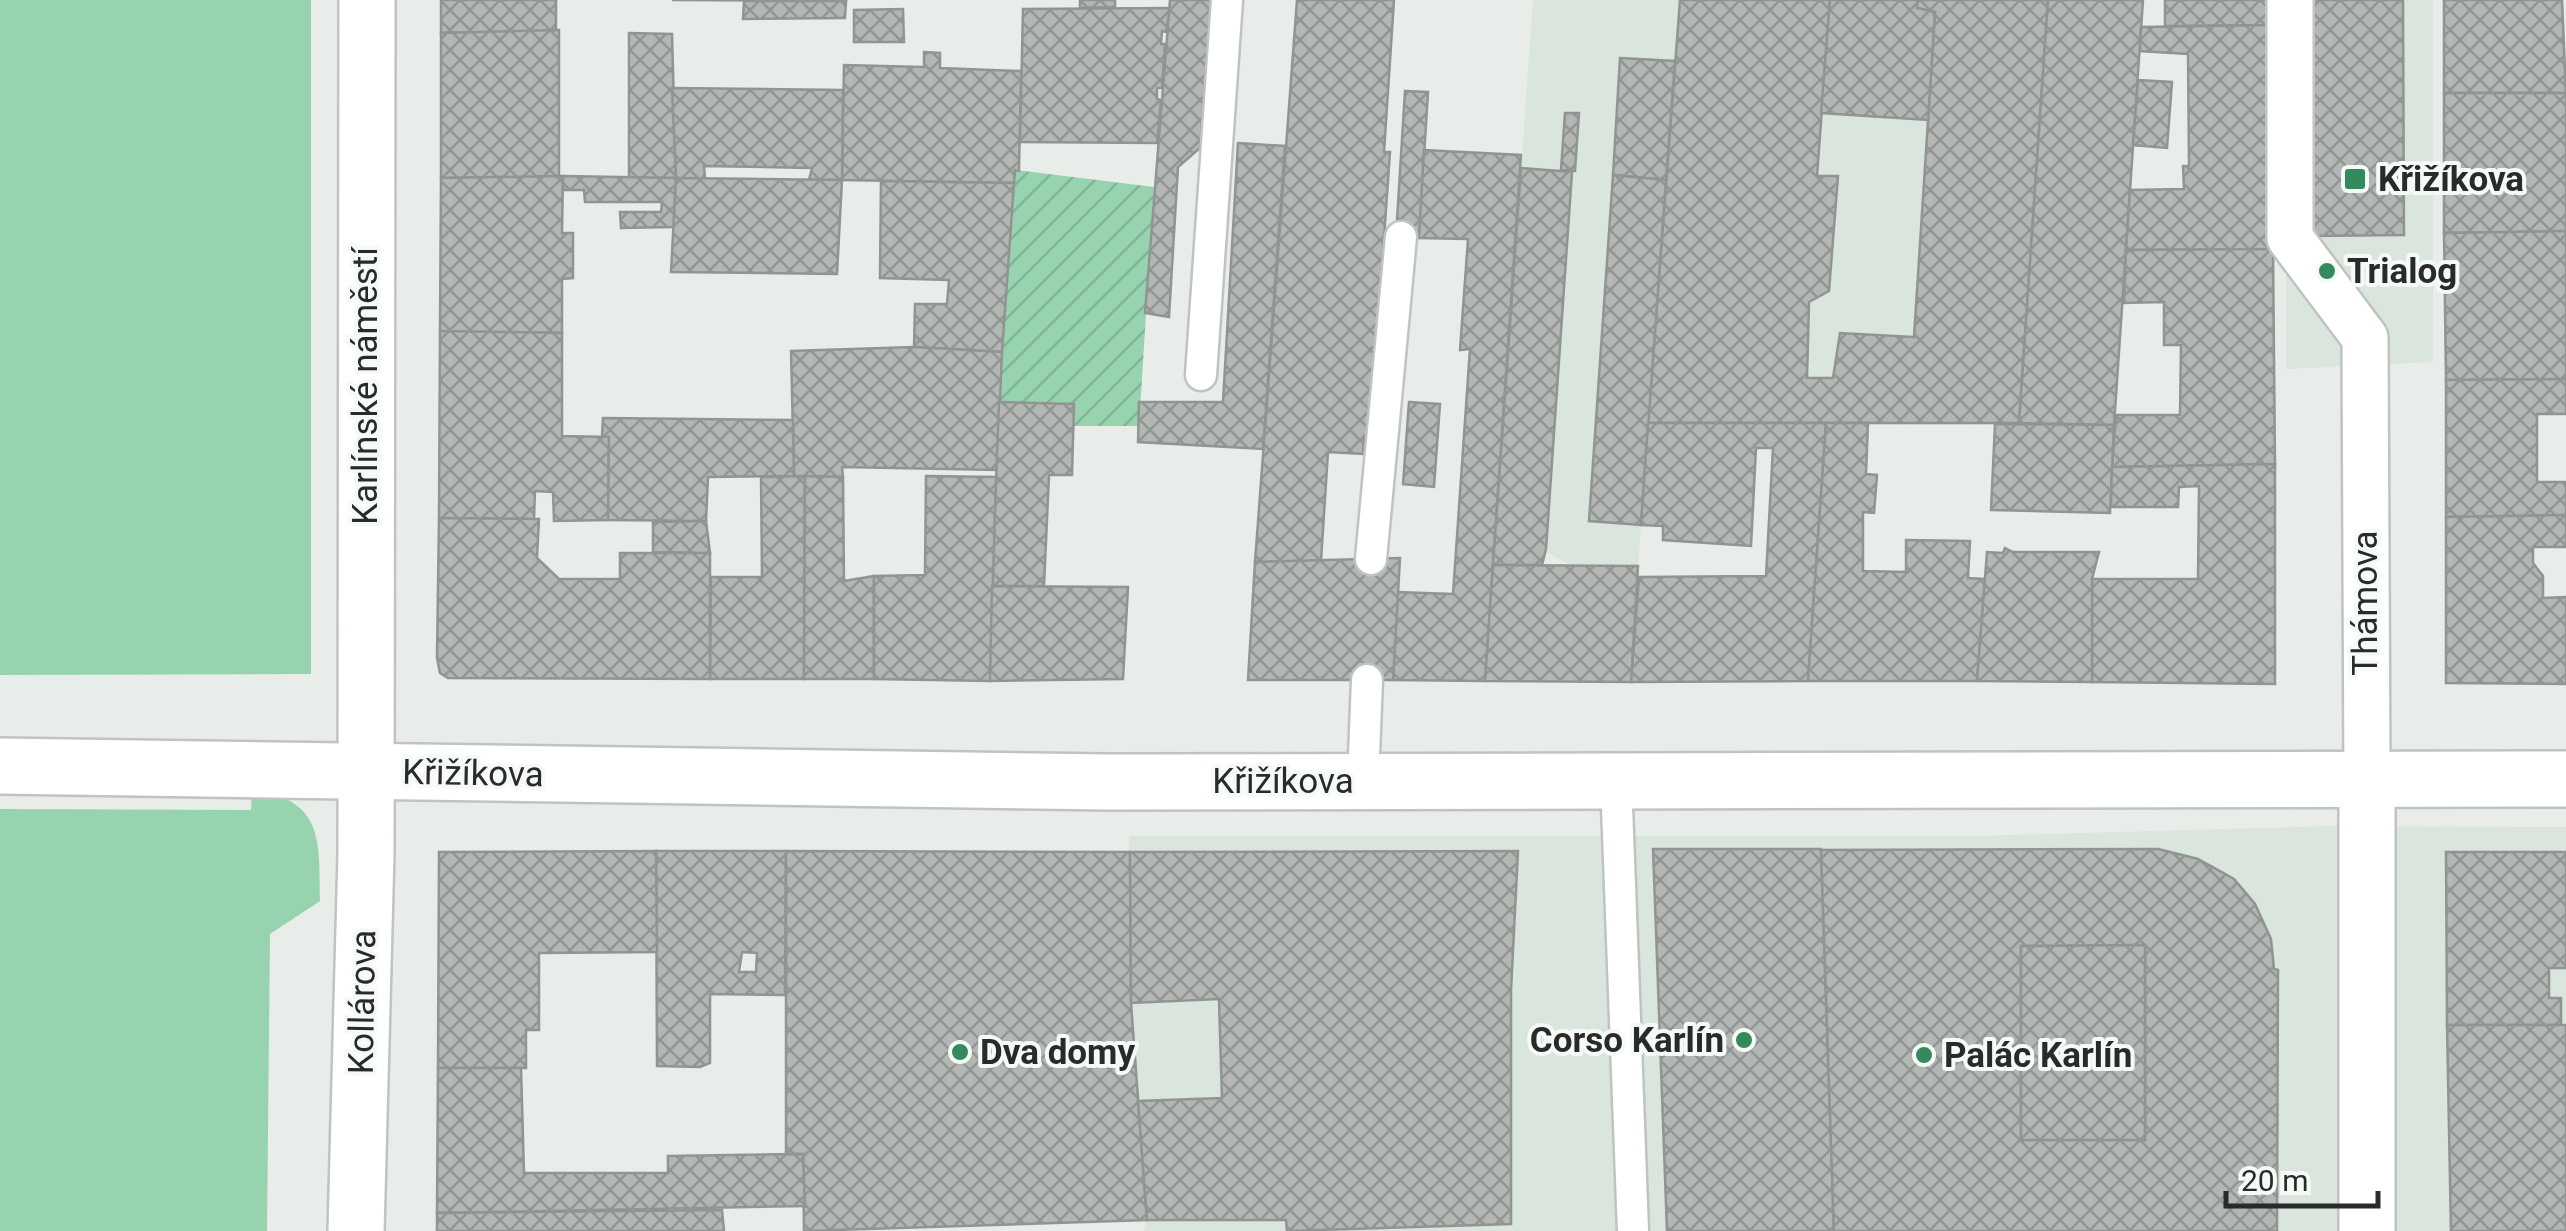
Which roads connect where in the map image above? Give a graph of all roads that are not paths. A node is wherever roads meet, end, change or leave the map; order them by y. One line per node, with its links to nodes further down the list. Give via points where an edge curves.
1 (367, 0): 9 (street, Karlínské náměstí)
2 (1227, 0): 5 (lane)
3 (2290, 0): 13 (street, Thámova, via 2290,238 2365,338)
4 (1401, 237): 6 (lane)
5 (1200, 374)
6 (1371, 559)
7 (1367, 680): 12 (lane)
8 (0, 766): 9 (street, Křižíkova)
9 (365, 772): 12 (street, Křižíkova); 14 (street, Kollárova)
10 (1616, 780): 12 (street, Křižíkova); 13 (street, Křižíkova); 15 (lane)
11 (2566, 780): 13 (street, Křižíkova)
12 (1363, 781)
13 (2367, 782): 16 (street, Thámova)
14 (356, 1231)
15 (1633, 1231)
16 (2367, 1231)

